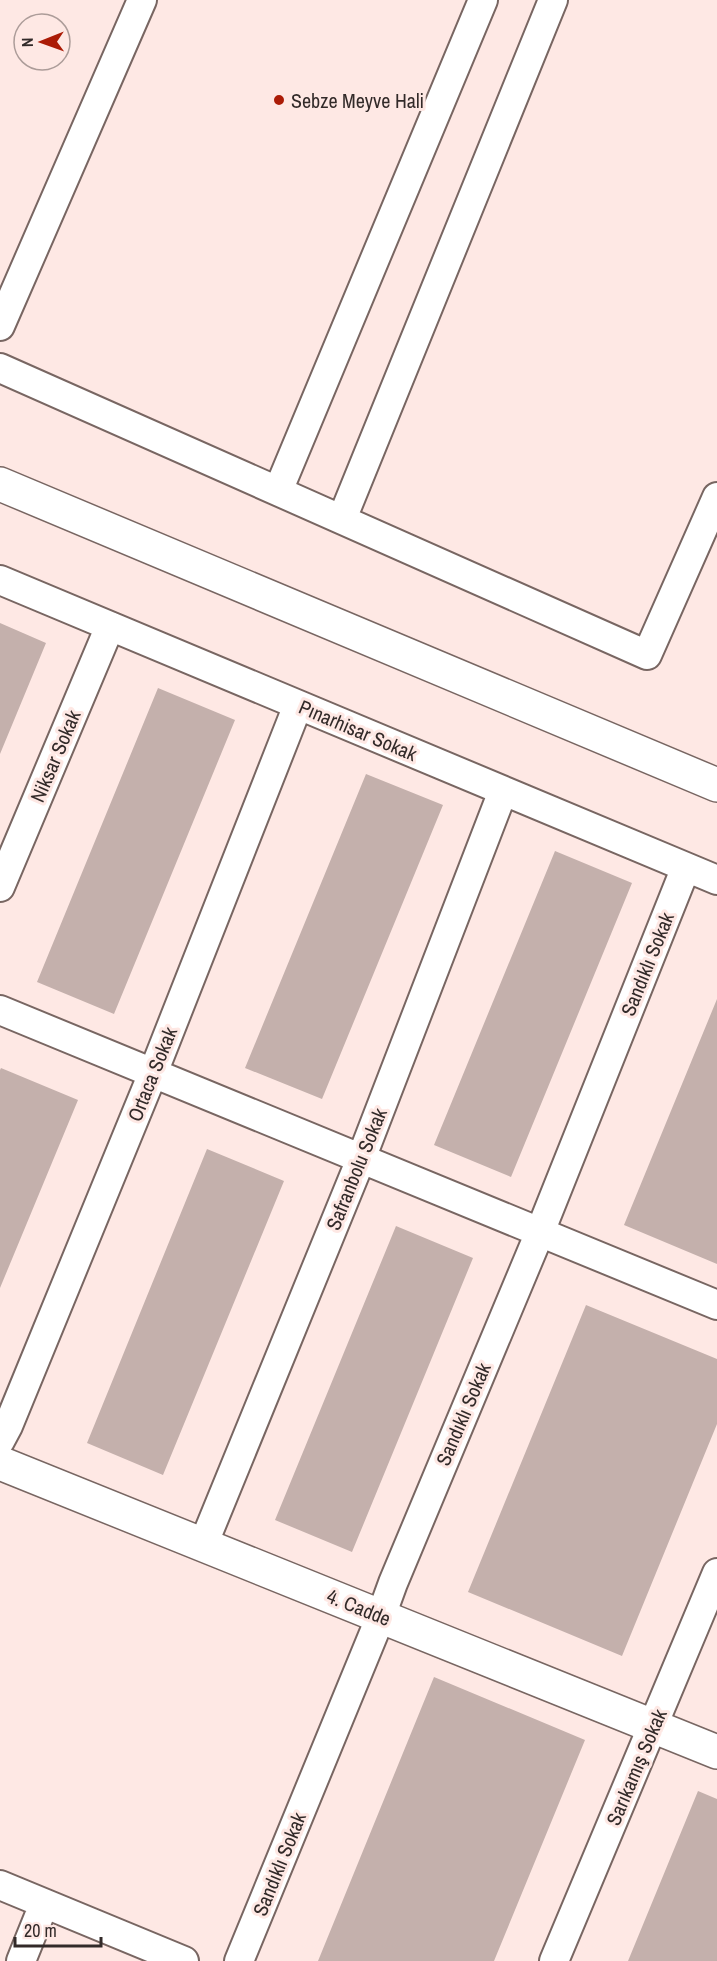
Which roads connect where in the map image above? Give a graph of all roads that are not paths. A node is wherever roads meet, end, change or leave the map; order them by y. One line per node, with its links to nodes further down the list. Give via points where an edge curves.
1 (142, 0): 4 (street)
2 (483, 0): 7 (street)
3 (553, 0): 9 (street)
4 (0, 326)
5 (0, 368): 7 (street)
6 (0, 484): 13 (street)
7 (278, 491): 9 (street)
8 (717, 497): 9 (street, via 647,655)
9 (342, 519)
10 (0, 580): 11 (street, Pınarhisar Sokak)
11 (110, 626): 12 (street, Pınarhisar Sokak); 17 (street, Niksar Sokak)
12 (298, 705): 14 (street, Pınarhisar Sokak); 19 (street, Ortaca Sokak)
13 (717, 785)
14 (503, 790): 15 (street, Pınarhisar Sokak); 20 (street, Safranbolu Sokak)
15 (686, 867): 16 (street, Pınarhisar Sokak); 21 (street, Sandıklı Sokak)
16 (717, 880)
17 (0, 887)
18 (0, 1010): 19 (street)
19 (153, 1073): 20 (street); 23 (street, Ortaca Sokak)
20 (361, 1159): 21 (street); 25 (street, Safranbolu Sokak)
21 (540, 1232): 22 (street); 27 (street, Sandıklı Sokak)
22 (717, 1305)
23 (0, 1441)
24 (0, 1463): 25 (street, 4. Cadde)
25 (203, 1545): 27 (street, 4. Cadde)
26 (717, 1573): 28 (street, Sarıkamış Sokak)
27 (381, 1616): 28 (street, 4. Cadde); 34 (street, Sandıklı Sokak)
28 (653, 1726): 29 (street, 4. Cadde); 35 (street, Sarıkamış Sokak)
29 (717, 1752)
30 (0, 1885): 31 (street)
31 (44, 1904): 32 (street); 33 (street)
32 (21, 1961)
33 (184, 1961)
34 (239, 1961)
35 (554, 1961)

